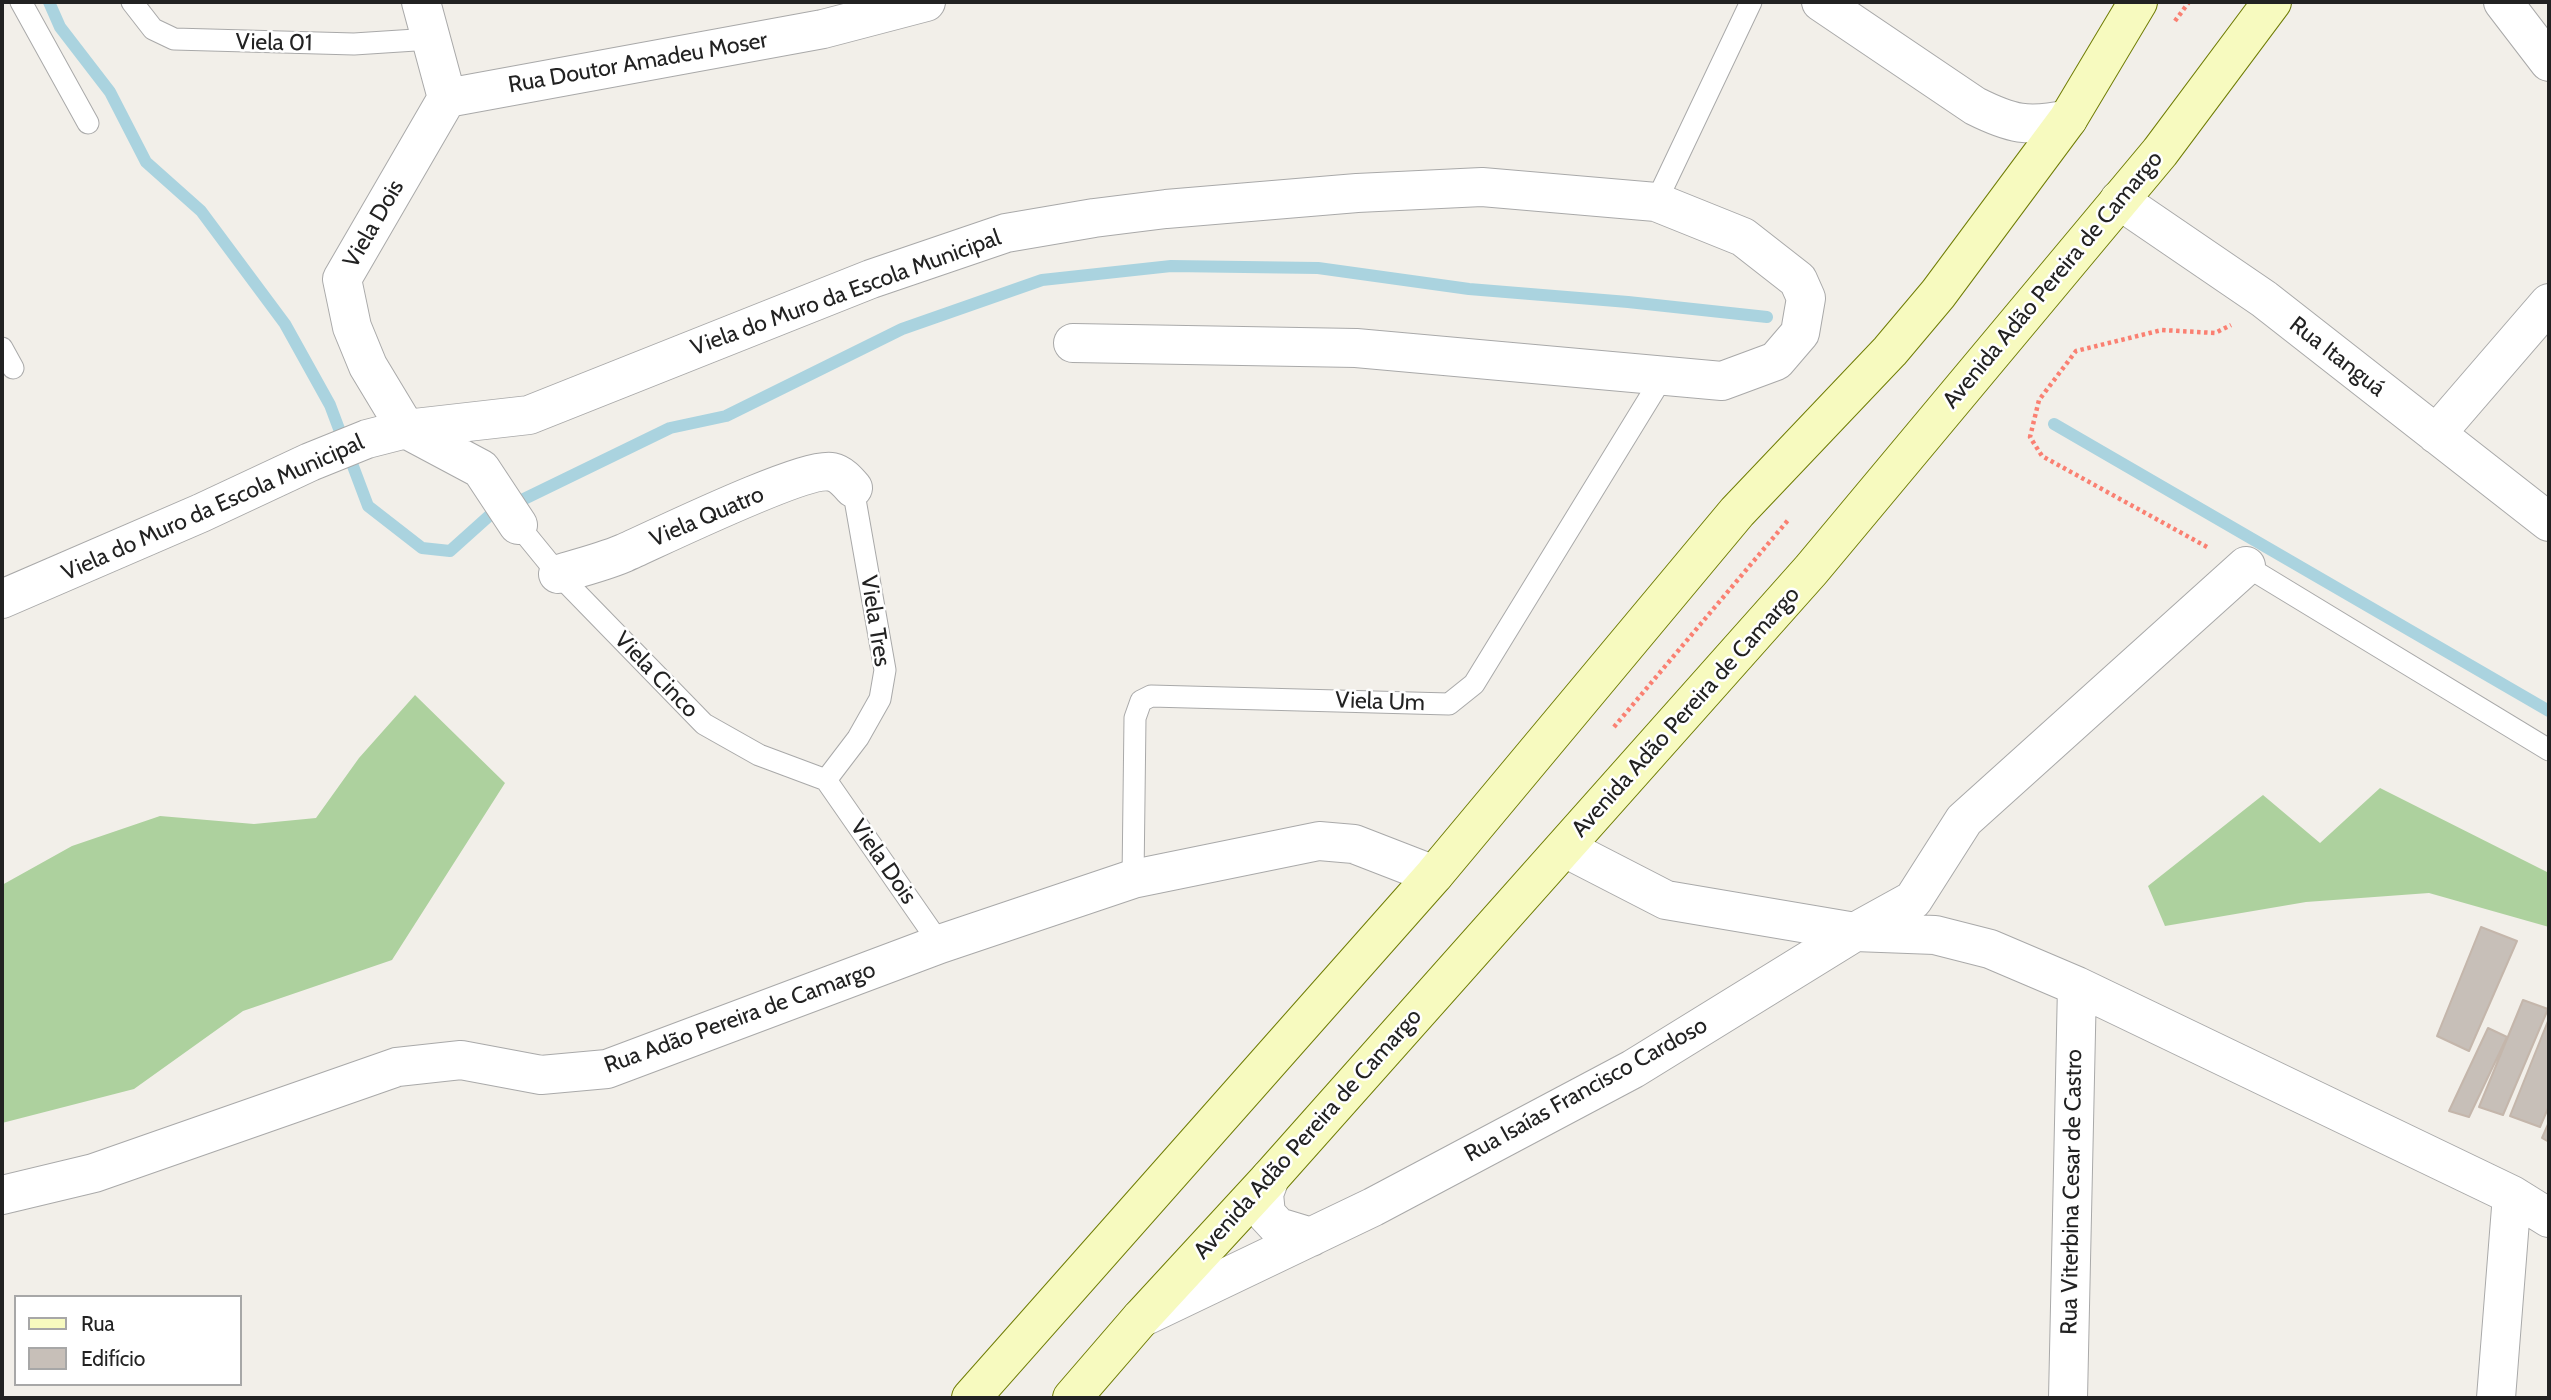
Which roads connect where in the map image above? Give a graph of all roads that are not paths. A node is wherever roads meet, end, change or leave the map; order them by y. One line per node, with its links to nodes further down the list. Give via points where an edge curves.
1 (21, 2): 15 (lane)
2 (132, 2): 11 (lane, Viela 01, via 153,29 174,39 354,44)
3 (421, 2): 11 (street)
4 (926, 2): 10 (street, Rua Doutor Amadeu Moser)
5 (1751, 2): 17 (lane)
6 (1821, 2): 14 (street, via 1995,116 2024,125)
7 (2138, 2): 14 (main road)
8 (2272, 2): 16 (main road, Avenida Adão Pereira de Camargo)
9 (2502, 2): 12 (street)
10 (819, 15): 13 (street, Rua Doutor Amadeu Moser)
11 (431, 39): 13 (street)
12 (2549, 62)
13 (447, 98): 23 (street, Viela Dois, via 342,279 352,327 368,366)
14 (2068, 119): 34 (main road, via 1890,351 1737,512)
15 (88, 123)
16 (2119, 200): 24 (street, Rua Itanguá, via 2264,299); 33 (main road, Avenida Adão Pereira de Camargo, via 1811,570)
17 (1656, 202): 22 (street, Viela do Muro da Escola Municipal, via 1743,237 1798,280 1806,298 1800,333 1776,361 1722,381); 23 (street, Viela do Muro da Escola Municipal, via 1482,187 1166,209 1006,233 871,279 529,415)
18 (2549, 303): 24 (street)
19 (1073, 343): 22 (street, Viela do Muro da Escola Municipal, via 1356,348)
20 (2, 348): 21 (lane)
21 (13, 368)
22 (1663, 376): 35 (lane, Viela Um, via 1474,684 1449,704 1151,696 1141,701 1135,718)
23 (406, 429): 27 (street, via 481,469); 30 (street, Viela do Muro da Escola Municipal, via 310,462)
24 (2436, 434): 26 (street, Rua Itanguá)
25 (853, 488): 29 (street, Viela Quatro, via 831,471 805,476 622,554); 32 (lane, Viela Tres, via 885,670 880,699)
26 (2549, 522)
27 (518, 525): 29 (lane, Viela Cinco)
28 (2246, 566): 31 (lane); 36 (street, Rua Isaías Francisco Cardoso, via 1964,821 1913,900)
29 (558, 574): 32 (lane, Viela Cinco, via 704,724 759,755)
30 (2, 600)
31 (2549, 750)
32 (826, 780): 37 (lane, Viela Dois)
33 (1565, 848): 36 (street, via 1666,900); 39 (main road, Avenida Adão Pereira de Camargo)
34 (1434, 875): 35 (street, Rua Adão Pereira de Camargo, via 1354,844 1320,841); 45 (main road)
35 (1133, 880): 37 (street, Rua Adão Pereira de Camargo)
36 (1855, 932): 38 (street, via 1935,935 1990,948); 43 (street, Rua Isaías Francisco Cardoso, via 1633,1069)
37 (940, 944): 40 (street, Rua Adão Pereira de Camargo, via 607,1069 541,1075 461,1060 397,1067 94,1173)
38 (2077, 986): 41 (street); 47 (street, Rua Viterbina Cesar de Castro)
39 (1270, 1178): 43 (street, via 1264,1194 1266,1214 1278,1227); 44 (main road, Avenida Adão Pereira de Camargo)
40 (2, 1195)
41 (2512, 1195): 42 (street); 48 (street)
42 (2549, 1218)
43 (1311, 1237): 44 (street, Rua Isaías Francisco Cardoso)
44 (1141, 1318): 46 (main road, Avenida Adão Pereira de Camargo)
45 (971, 1398)
46 (1072, 1398)
47 (2068, 1398)
48 (2496, 1398)

